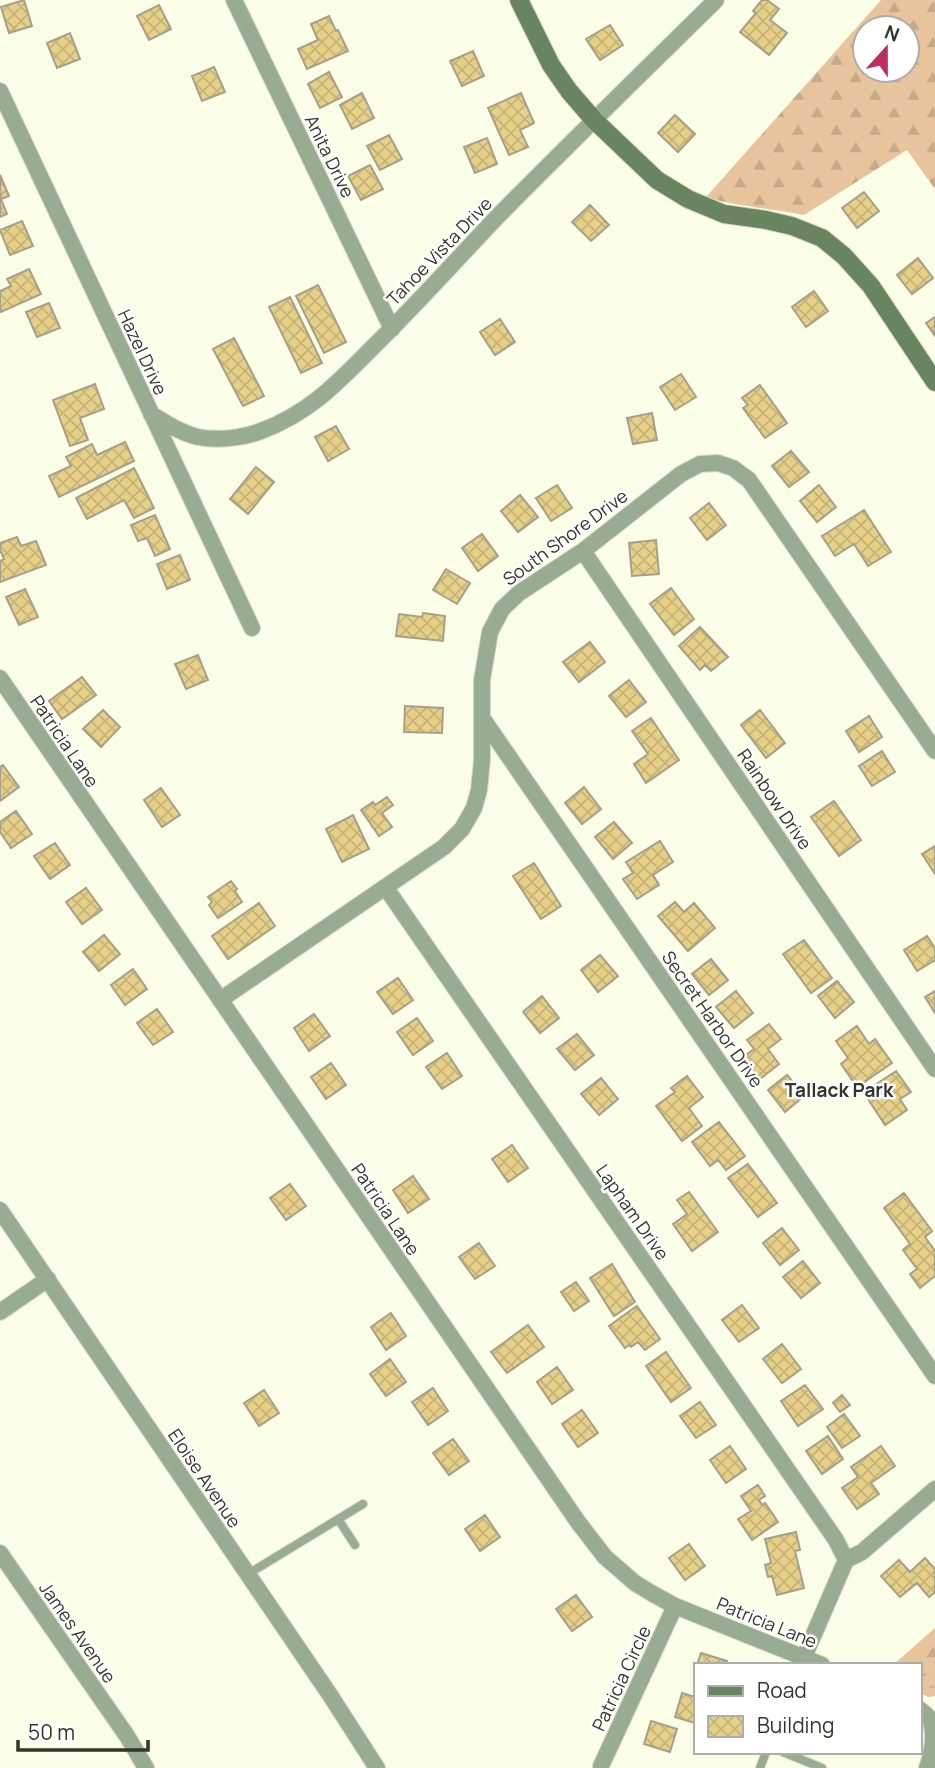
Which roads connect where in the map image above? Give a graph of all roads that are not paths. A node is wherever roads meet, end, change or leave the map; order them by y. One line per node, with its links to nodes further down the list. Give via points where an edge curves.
1 (234, 0): 6 (street, Anita Drive)
2 (519, 0): 5 (street, via 551,65)
3 (716, 0): 5 (street, Tahoe Vista Drive)
4 (0, 91): 8 (street, Hazel Drive)
5 (594, 120): 6 (street, Tahoe Vista Drive); 7 (street, via 657,180 688,200 724,214 792,226 822,238 870,286)
6 (392, 329): 8 (street, Tahoe Vista Drive, via 313,404 259,432 200,438)
7 (935, 382)
8 (151, 414): 10 (street, Hazel Drive)
9 (583, 551): 12 (street, South Shore Drive, via 502,609 485,652); 13 (street, South Shore Drive, via 681,474 700,464 733,468 750,480); 16 (street, Rainbow Drive)
10 (252, 628)
11 (0, 678): 15 (street, Patricia Lane)
12 (483, 719): 14 (street, South Shore Drive, via 479,790 462,829); 20 (street, Secret Harbor Drive)
13 (935, 751)
14 (386, 888): 15 (street, South Shore Drive); 26 (street, Lapham Drive)
15 (220, 1000): 28 (street, Patricia Lane, via 578,1522 605,1557 635,1583)
16 (935, 1069)
17 (0, 1210): 18 (street, Eloise Avenue)
18 (48, 1279): 19 (street); 27 (street, Eloise Avenue)
19 (0, 1312)
20 (935, 1376)
21 (935, 1489): 26 (street, via 862,1552)
22 (363, 1504): 23 (lane)
23 (338, 1519): 24 (lane); 27 (lane)
24 (355, 1545)
25 (0, 1553): 34 (street, James Avenue)
26 (846, 1560): 29 (street)
27 (248, 1574): 35 (street, Eloise Avenue)
28 (675, 1606): 29 (street, Patricia Lane); 33 (street, Patricia Circle)
29 (804, 1657): 30 (street, Patricia Lane)
30 (818, 1663)
31 (925, 1714): 37 (street, via 933,1735)
32 (788, 1754): 36 (lane)
33 (601, 1766)
34 (146, 1768)
35 (377, 1768)
36 (822, 1768)
37 (927, 1768)

